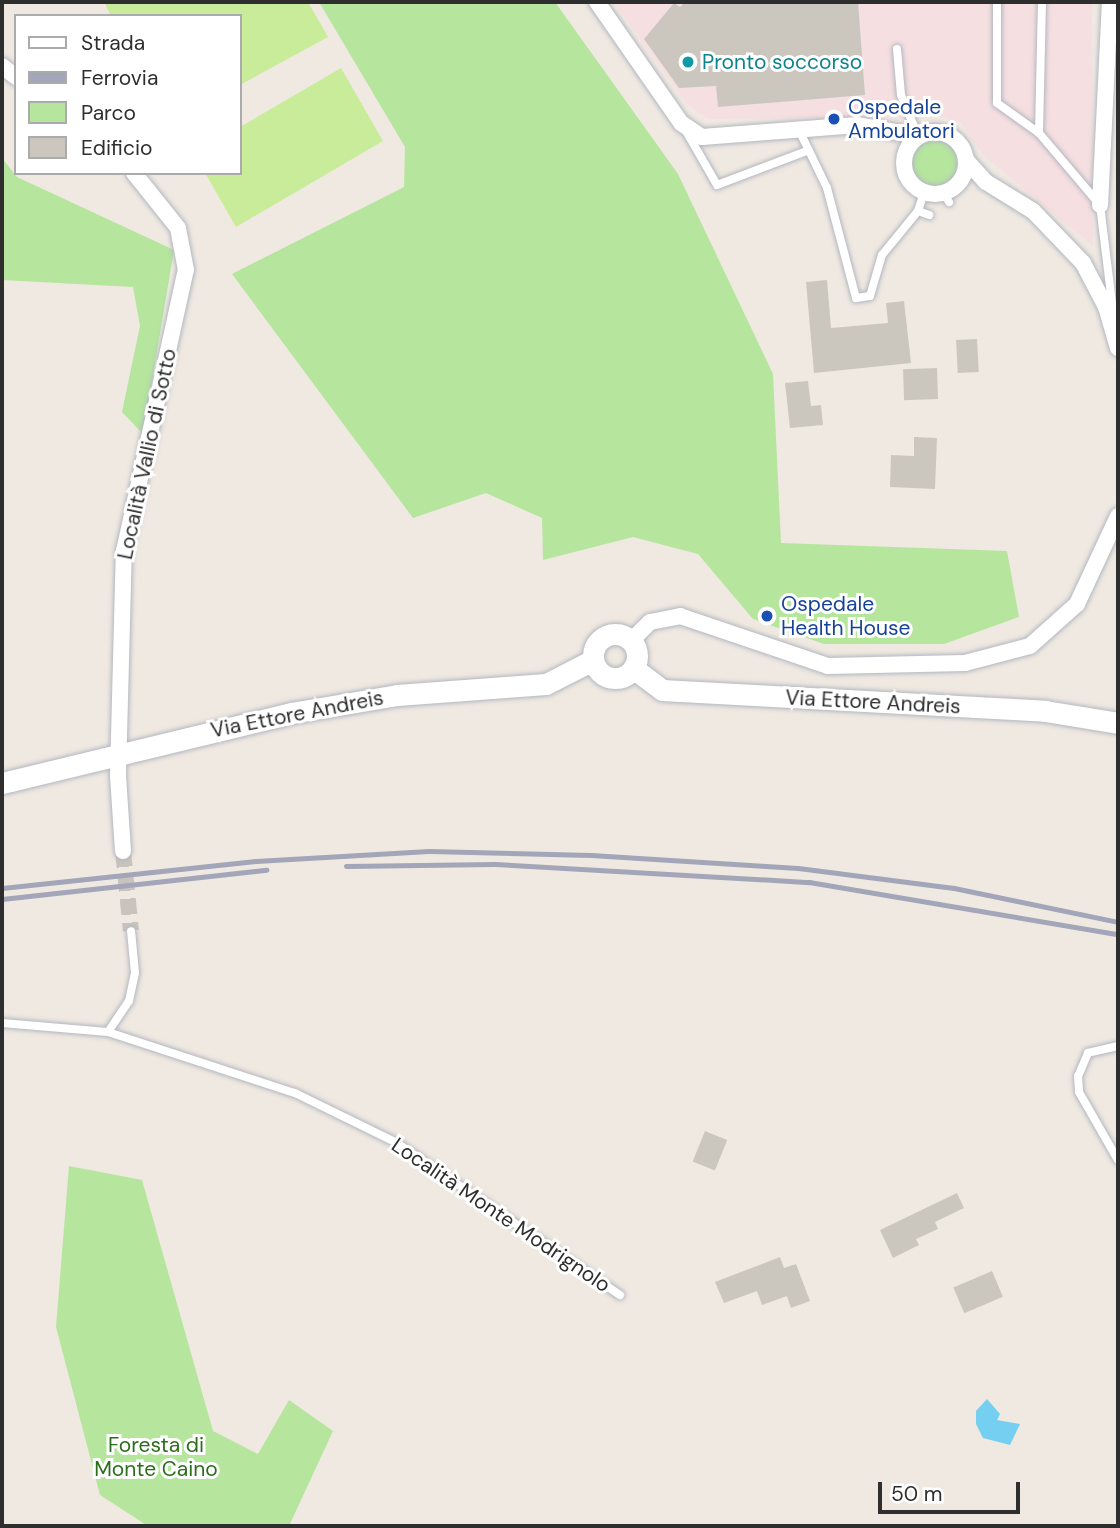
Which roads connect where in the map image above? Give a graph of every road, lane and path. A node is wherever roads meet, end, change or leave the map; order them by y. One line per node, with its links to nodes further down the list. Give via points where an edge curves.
1 (597, 2): 6 (street)
2 (997, 2): 9 (lane, via 997,103)
3 (1042, 2): 9 (lane)
4 (1110, 2): 18 (street)
5 (897, 49): 10 (lane, via 901,95)
6 (681, 122): 8 (street, via 702,137); 11 (lane, via 717,185)
7 (887, 128): 8 (street); 10 (street); 12 (street)
8 (799, 130): 11 (lane)
9 (1039, 133): 18 (lane)
10 (918, 136): 12 (street); 13 (street, via 947,134 962,146)
11 (808, 150): 19 (lane, via 827,188 856,298 870,296 882,255)
12 (905, 156): 17 (street, via 910,181)
13 (967, 161): 15 (street); 16 (street)
14 (136, 175): 28 (street, Località Vallio di Sotto, via 178,228 186,270 124,551)
15 (961, 181): 16 (street); 17 (street, via 946,198)
16 (986, 182): 21 (street, via 1033,211 1083,263)
17 (924, 192): 19 (lane)
18 (1100, 205): 21 (lane)
19 (918, 211): 20 (lane)
20 (929, 215)
21 (1114, 328): 22 (street)
22 (1118, 348)
23 (1118, 516): 24 (street, via 1077,604 1030,646 965,663 828,666 680,616 650,622)
24 (631, 641): 25 (street, via 617,634 601,638); 26 (street)
25 (593, 660): 26 (street, via 610,678); 28 (street, Via Ettore Andreis, via 546,684 397,695)
26 (633, 668): 27 (street, Via Ettore Andreis, via 662,690 1045,711)
27 (1118, 723)
28 (120, 752): 29 (street, Via Ettore Andreis); 30 (street, Località Vallio di Sotto)
29 (2, 783)
30 (123, 851)
31 (131, 931): 33 (lane, via 135,973 129,1000)
32 (2, 1024): 33 (lane, Località Monte Modrignolo)
33 (108, 1032): 36 (lane, Località Monte Modrignolo, via 295,1093 397,1143)
34 (1118, 1046): 35 (lane, via 1088,1053 1078,1076 1079,1092)
35 (1118, 1160)
36 (620, 1295)

